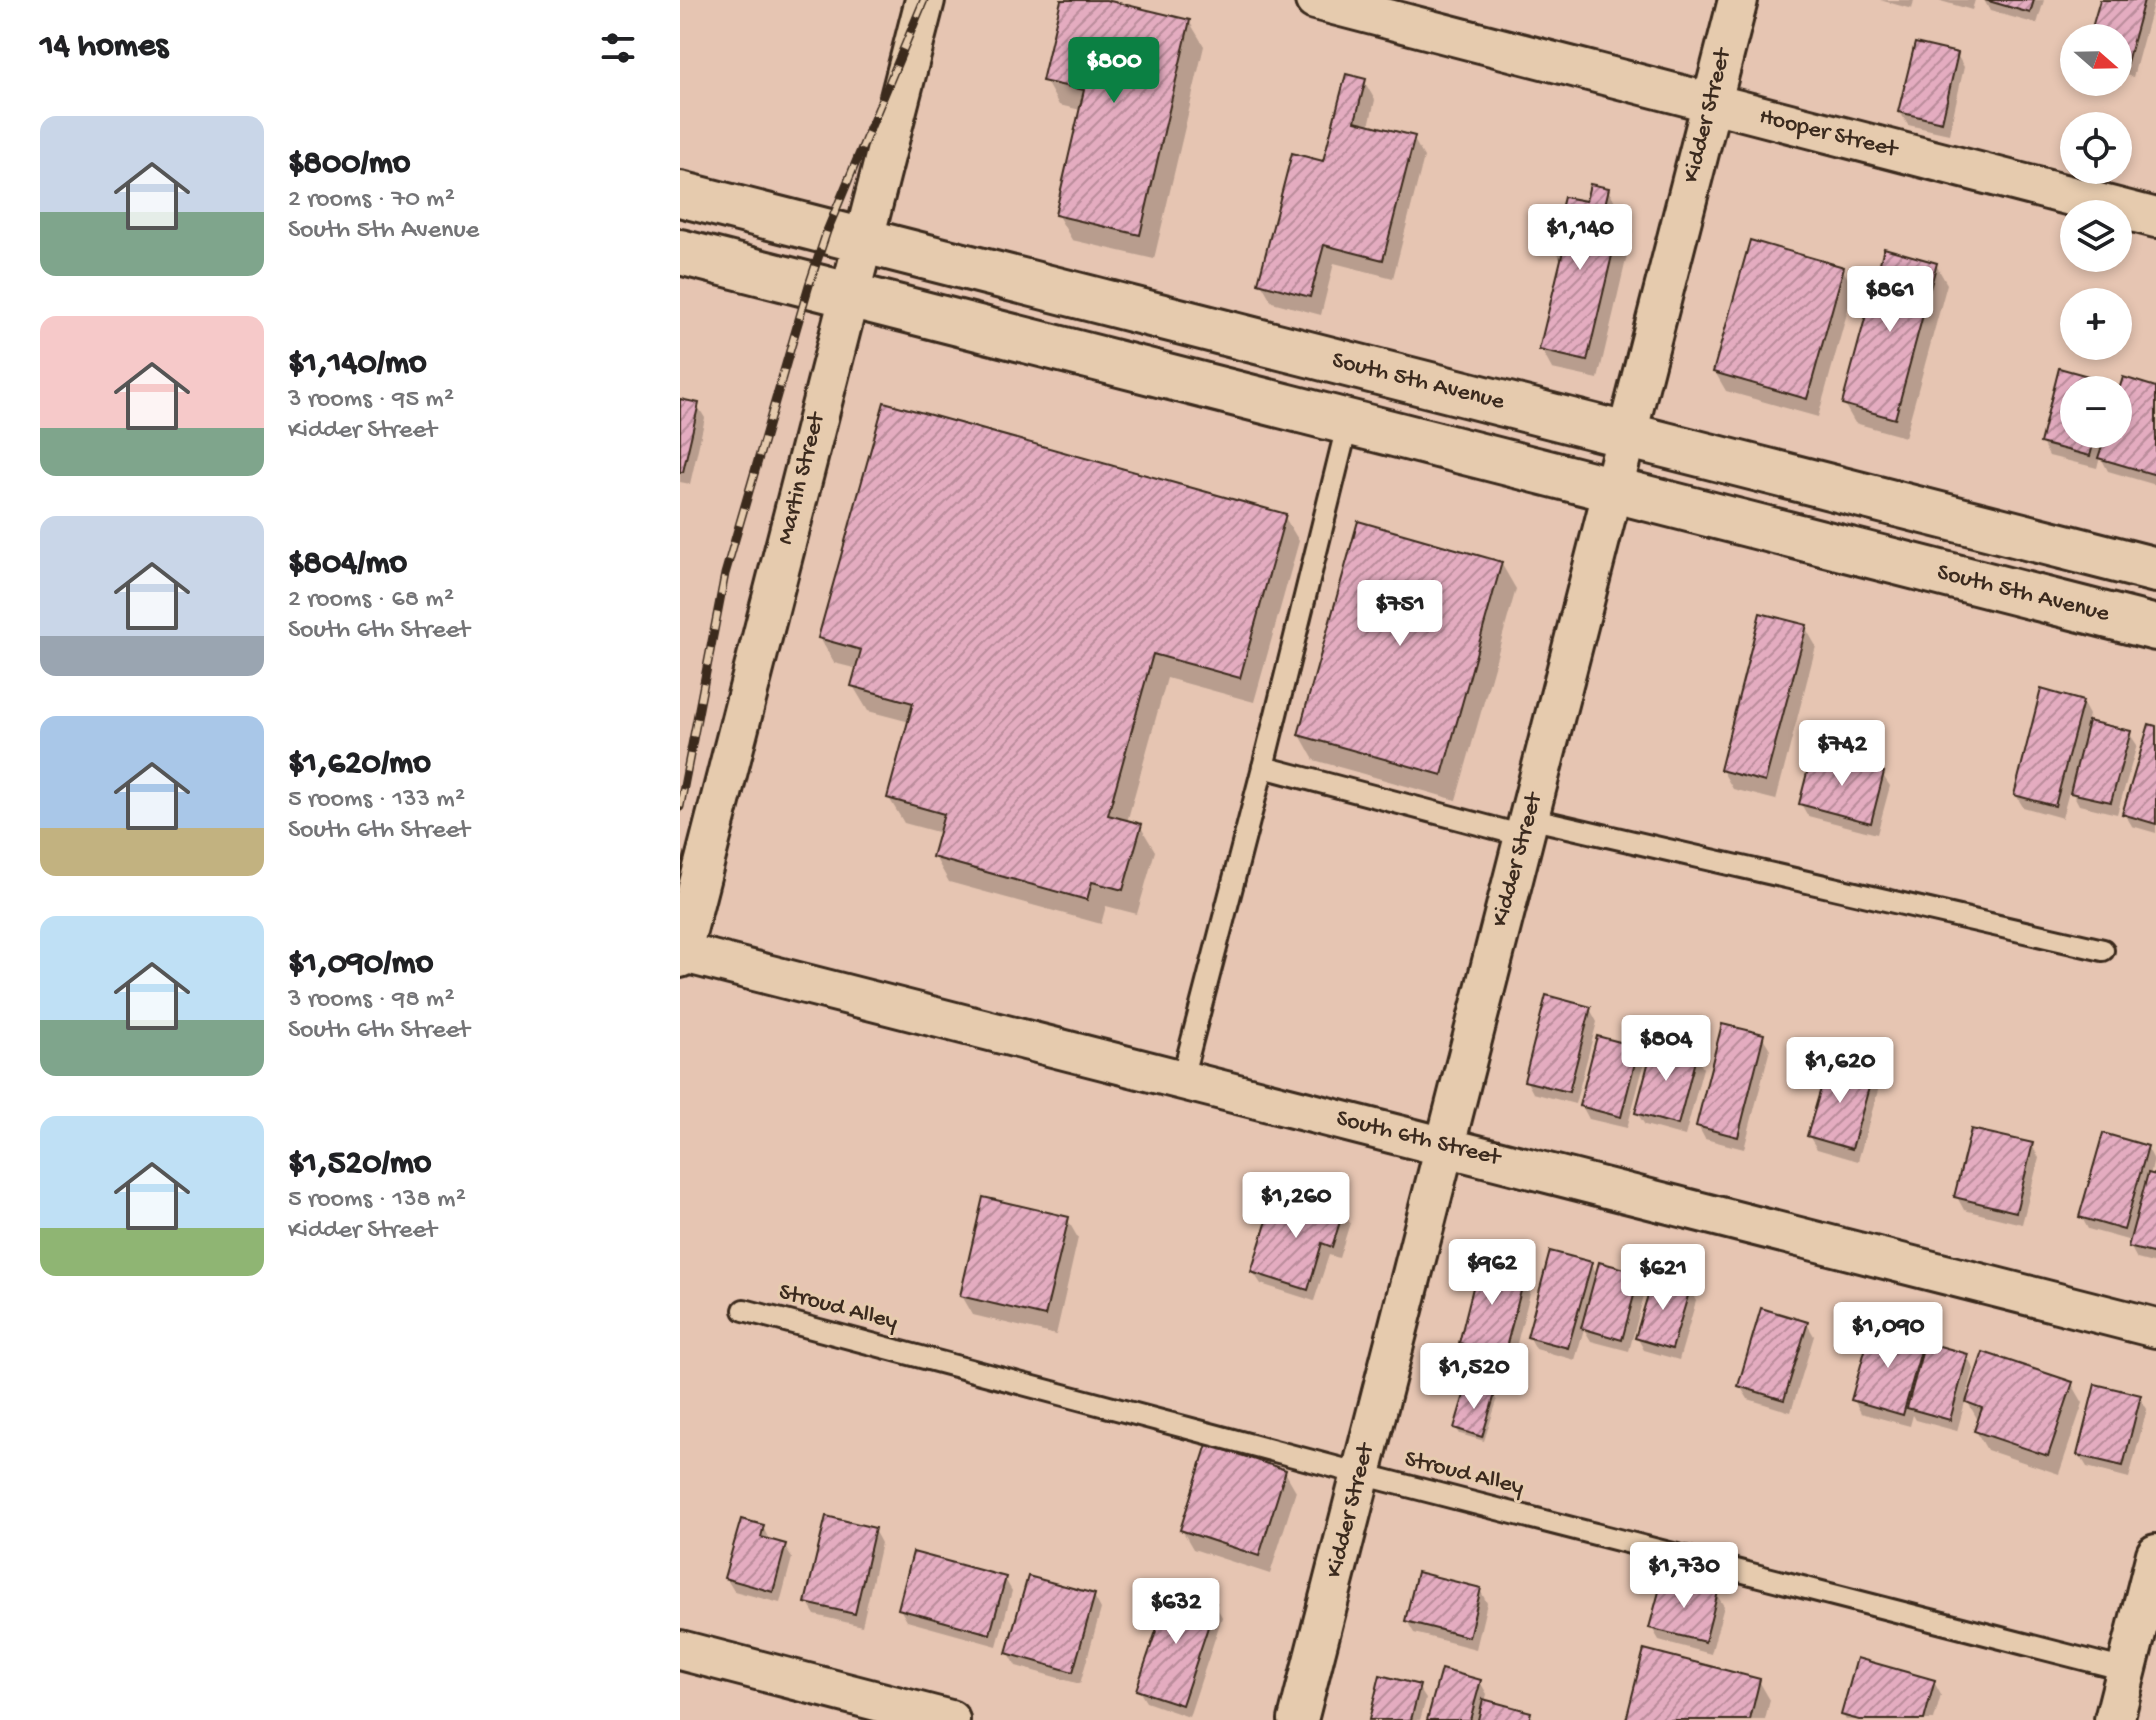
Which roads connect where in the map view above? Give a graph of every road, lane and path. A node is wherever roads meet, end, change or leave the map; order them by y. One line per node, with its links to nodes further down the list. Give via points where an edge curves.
1 (925, 0): 7 (street, Martin Street)
2 (1315, 0): 4 (street, Hooper Street)
3 (1738, 0): 4 (street, Kidder Street)
4 (1711, 104): 6 (street, Hooper Street); 11 (street, Kidder Street)
5 (680, 194): 7 (street, South 5th Avenue)
6 (2156, 218)
7 (864, 241): 9 (street, Martin Street); 11 (street, South 5th Avenue)
8 (680, 252): 9 (street, South 5th Avenue)
9 (849, 295): 10 (street, South 5th Avenue); 18 (street, Martin Street)
10 (1348, 422): 12 (street, South 5th Avenue); 15 (lane)
11 (1627, 435): 12 (street, Kidder Street); 13 (street, South 5th Avenue)
12 (1613, 489): 14 (street, South 5th Avenue); 16 (street, Kidder Street)
13 (2156, 570)
14 (2156, 628)
15 (1263, 767): 16 (lane); 19 (lane)
16 (1526, 827): 17 (lane); 20 (street, Kidder Street)
17 (2103, 950)
18 (681, 954): 19 (street, South 6th Street)
19 (1182, 1079): 20 (street, South 6th Street)
20 (1444, 1146): 22 (street, South 6th Street); 23 (street, Kidder Street)
21 (744, 1310): 23 (lane, Stroud Alley)
22 (2156, 1328)
23 (1361, 1474): 26 (lane, Stroud Alley); 28 (street, Kidder Street)
24 (2156, 1554): 26 (street)
25 (680, 1650): 27 (street)
26 (2126, 1670): 29 (street)
27 (950, 1720)
28 (1298, 1720)
29 (2114, 1720)

